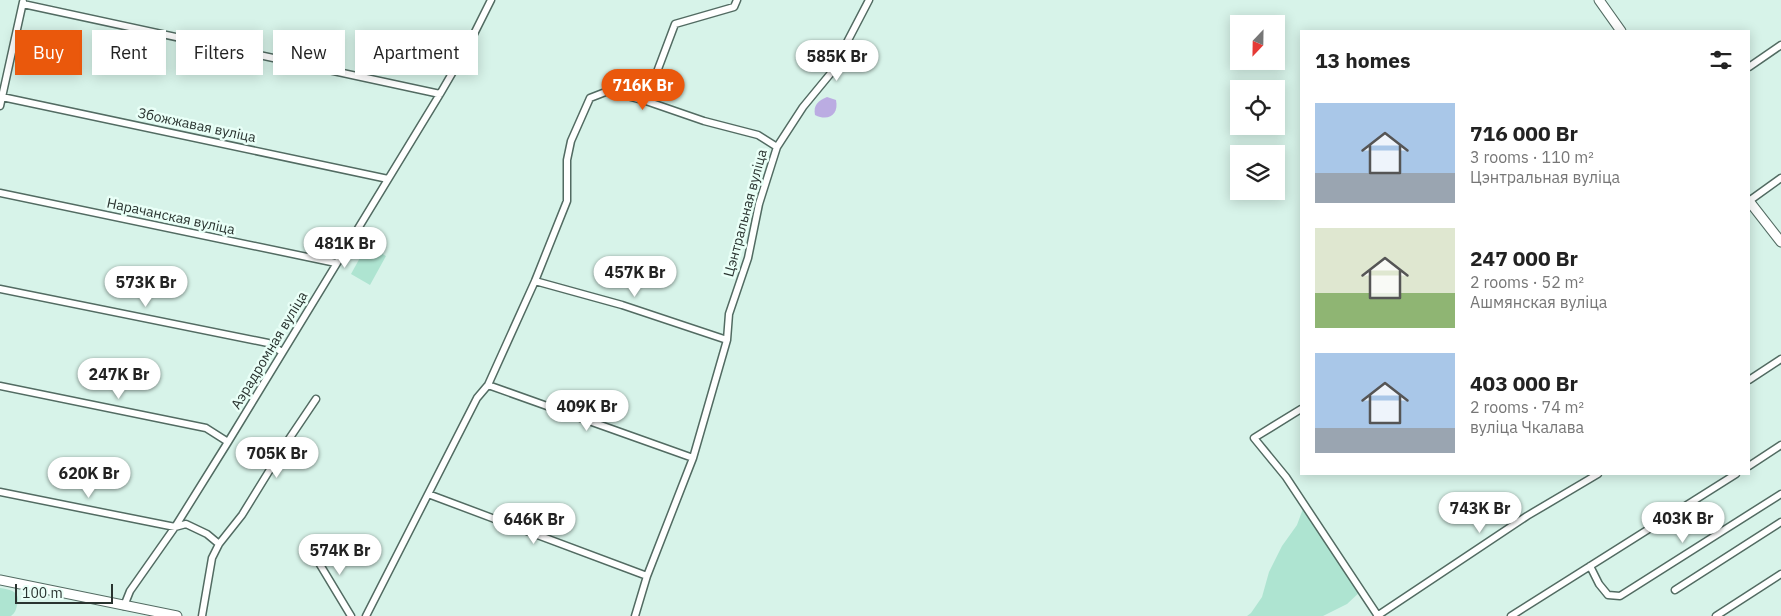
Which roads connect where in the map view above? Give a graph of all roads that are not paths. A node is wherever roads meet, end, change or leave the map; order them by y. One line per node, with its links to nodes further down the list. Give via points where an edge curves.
1 (491, 0): 9 (street, Аэрадромная вуліца)
2 (737, 0): 11 (street, via 734,7 675,24)
3 (869, 0): 13 (street, via 831,73 802,107)
4 (1598, 0): 6 (main road)
5 (23, 2): 9 (street); 10 (street)
6 (1620, 30)
7 (1781, 45): 8 (street)
8 (1750, 66)
9 (440, 94): 15 (street, Аэрадромная вуліца)
10 (2, 97): 12 (street); 15 (street, Збожжавая вуліца)
11 (646, 101): 13 (street, Цэнтральная вуліца, via 704,122 758,135); 21 (street, Цэнтральная вуліца, via 608,91 590,98 570,141 567,202)
12 (0, 106)
13 (777, 147): 23 (street, Цэнтральная вуліца, via 759,204 748,258 729,314)
14 (1781, 178): 17 (street)
15 (388, 179): 20 (street, Аэрадромная вуліца)
16 (0, 193): 20 (street, Нарачанская вуліца)
17 (1750, 200)
18 (1750, 202): 19 (main road)
19 (1781, 242)
20 (336, 263): 24 (street, Аэрадромная вуліца)
21 (535, 281): 23 (street, via 622,305); 27 (street, Цэнтральная вуліца)
22 (0, 289): 24 (street, via 268,343)
23 (727, 340): 33 (street, Цэнтральная вуліца)
24 (282, 352): 31 (street, Аэрадромная вуліца)
25 (1781, 359): 26 (street)
26 (1750, 379)
27 (488, 385): 33 (street); 38 (street, Цэнтральная вуліца, via 477,398)
28 (0, 386): 31 (street, via 206,428)
29 (316, 399): 42 (street, via 242,515)
30 (1300, 410): 55 (street, via 1254,438 1286,477)
31 (228, 442): 41 (street, Аэрадромная вуліца)
32 (1781, 446): 34 (street)
33 (693, 458): 46 (street, Цэнтральная вуліца)
34 (1750, 465)
35 (1596, 475): 55 (street, via 1480,546)
36 (1734, 475): 44 (street)
37 (0, 492): 41 (street)
38 (428, 494): 46 (street); 53 (street, Цэнтральная вуліца)
39 (1781, 494): 44 (street, via 1620,596 1608,595)
40 (1781, 522): 48 (street)
41 (174, 527): 42 (street, via 186,524); 49 (street, Аэрадромная вуліца, via 130,591)
42 (219, 544): 51 (street, via 212,558)
43 (310, 548): 52 (street)
44 (1590, 566): 56 (street)
45 (1781, 574): 57 (street)
46 (648, 576): 54 (street, Цэнтральная вуліца)
47 (0, 580): 49 (main road)
48 (1675, 590)
49 (124, 606): 50 (main road)
50 (178, 616)
51 (202, 616)
52 (351, 616)
53 (366, 616)
54 (635, 616)
55 (1378, 616)
56 (1511, 616)
57 (1716, 616)

